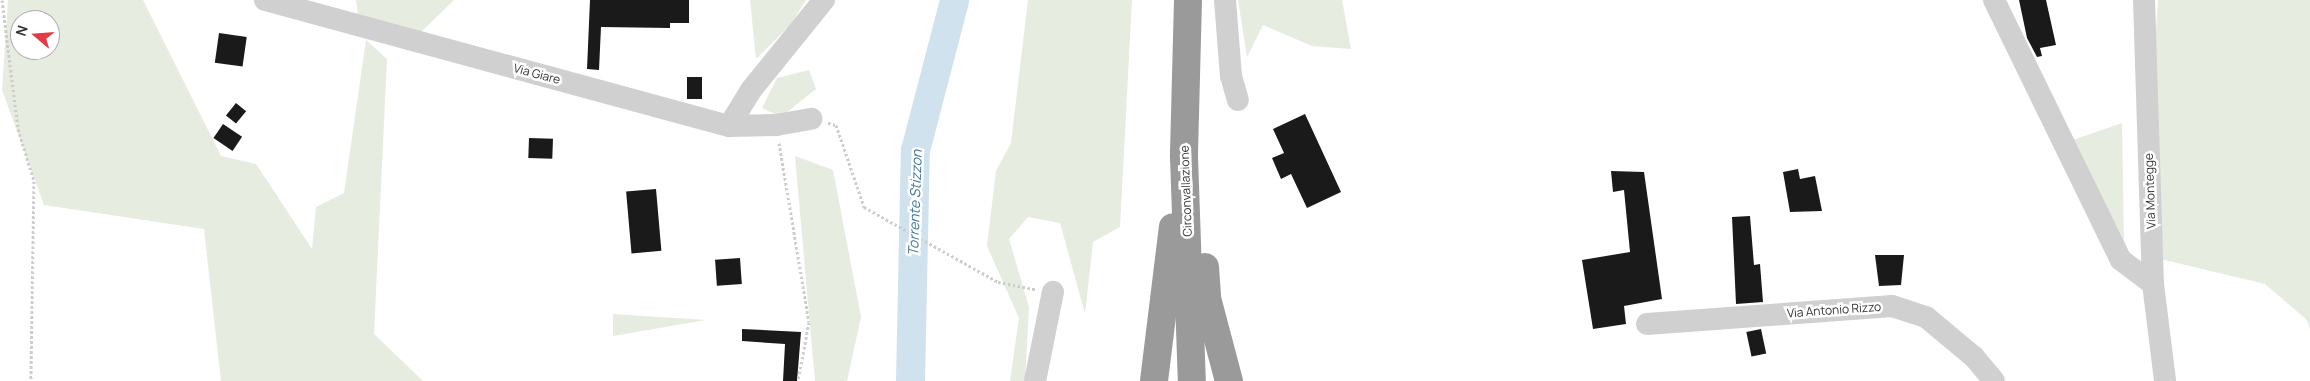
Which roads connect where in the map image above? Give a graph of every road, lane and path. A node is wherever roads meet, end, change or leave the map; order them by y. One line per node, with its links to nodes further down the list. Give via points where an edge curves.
1 (2, 0): 16 (path, via 18,129 34,181)
2 (265, 0): 11 (street, Via Giare)
3 (824, 0): 11 (street, via 751,90)
4 (1188, 0): 12 (highway, Circonvallazione)
5 (1225, 0): 8 (street, via 1231,76)
6 (1994, 0): 13 (street, via 2121,260)
7 (2144, 0): 13 (street, Via Montegge)
8 (1238, 100)
9 (811, 119): 10 (street, Via Giare); 14 (path, via 836,125 864,207 998,282)
10 (776, 125): 11 (street, Via Giare); 17 (path, via 809,322)
11 (729, 126)
12 (1186, 199): 19 (highway, via 1175,217); 20 (highway, Circonvallazione); 21 (highway, via 1202,221 1207,298)
13 (2153, 284): 23 (street, Via Montegge)
14 (1053, 292): 18 (street)
15 (1647, 324): 22 (street, Via Antonio Rizzo, via 1892,306 1926,317 1974,357)
16 (31, 381)
17 (798, 381)
18 (1035, 381)
19 (1154, 381)
20 (1192, 381)
21 (1229, 381)
22 (1994, 381)
23 (2165, 381)

